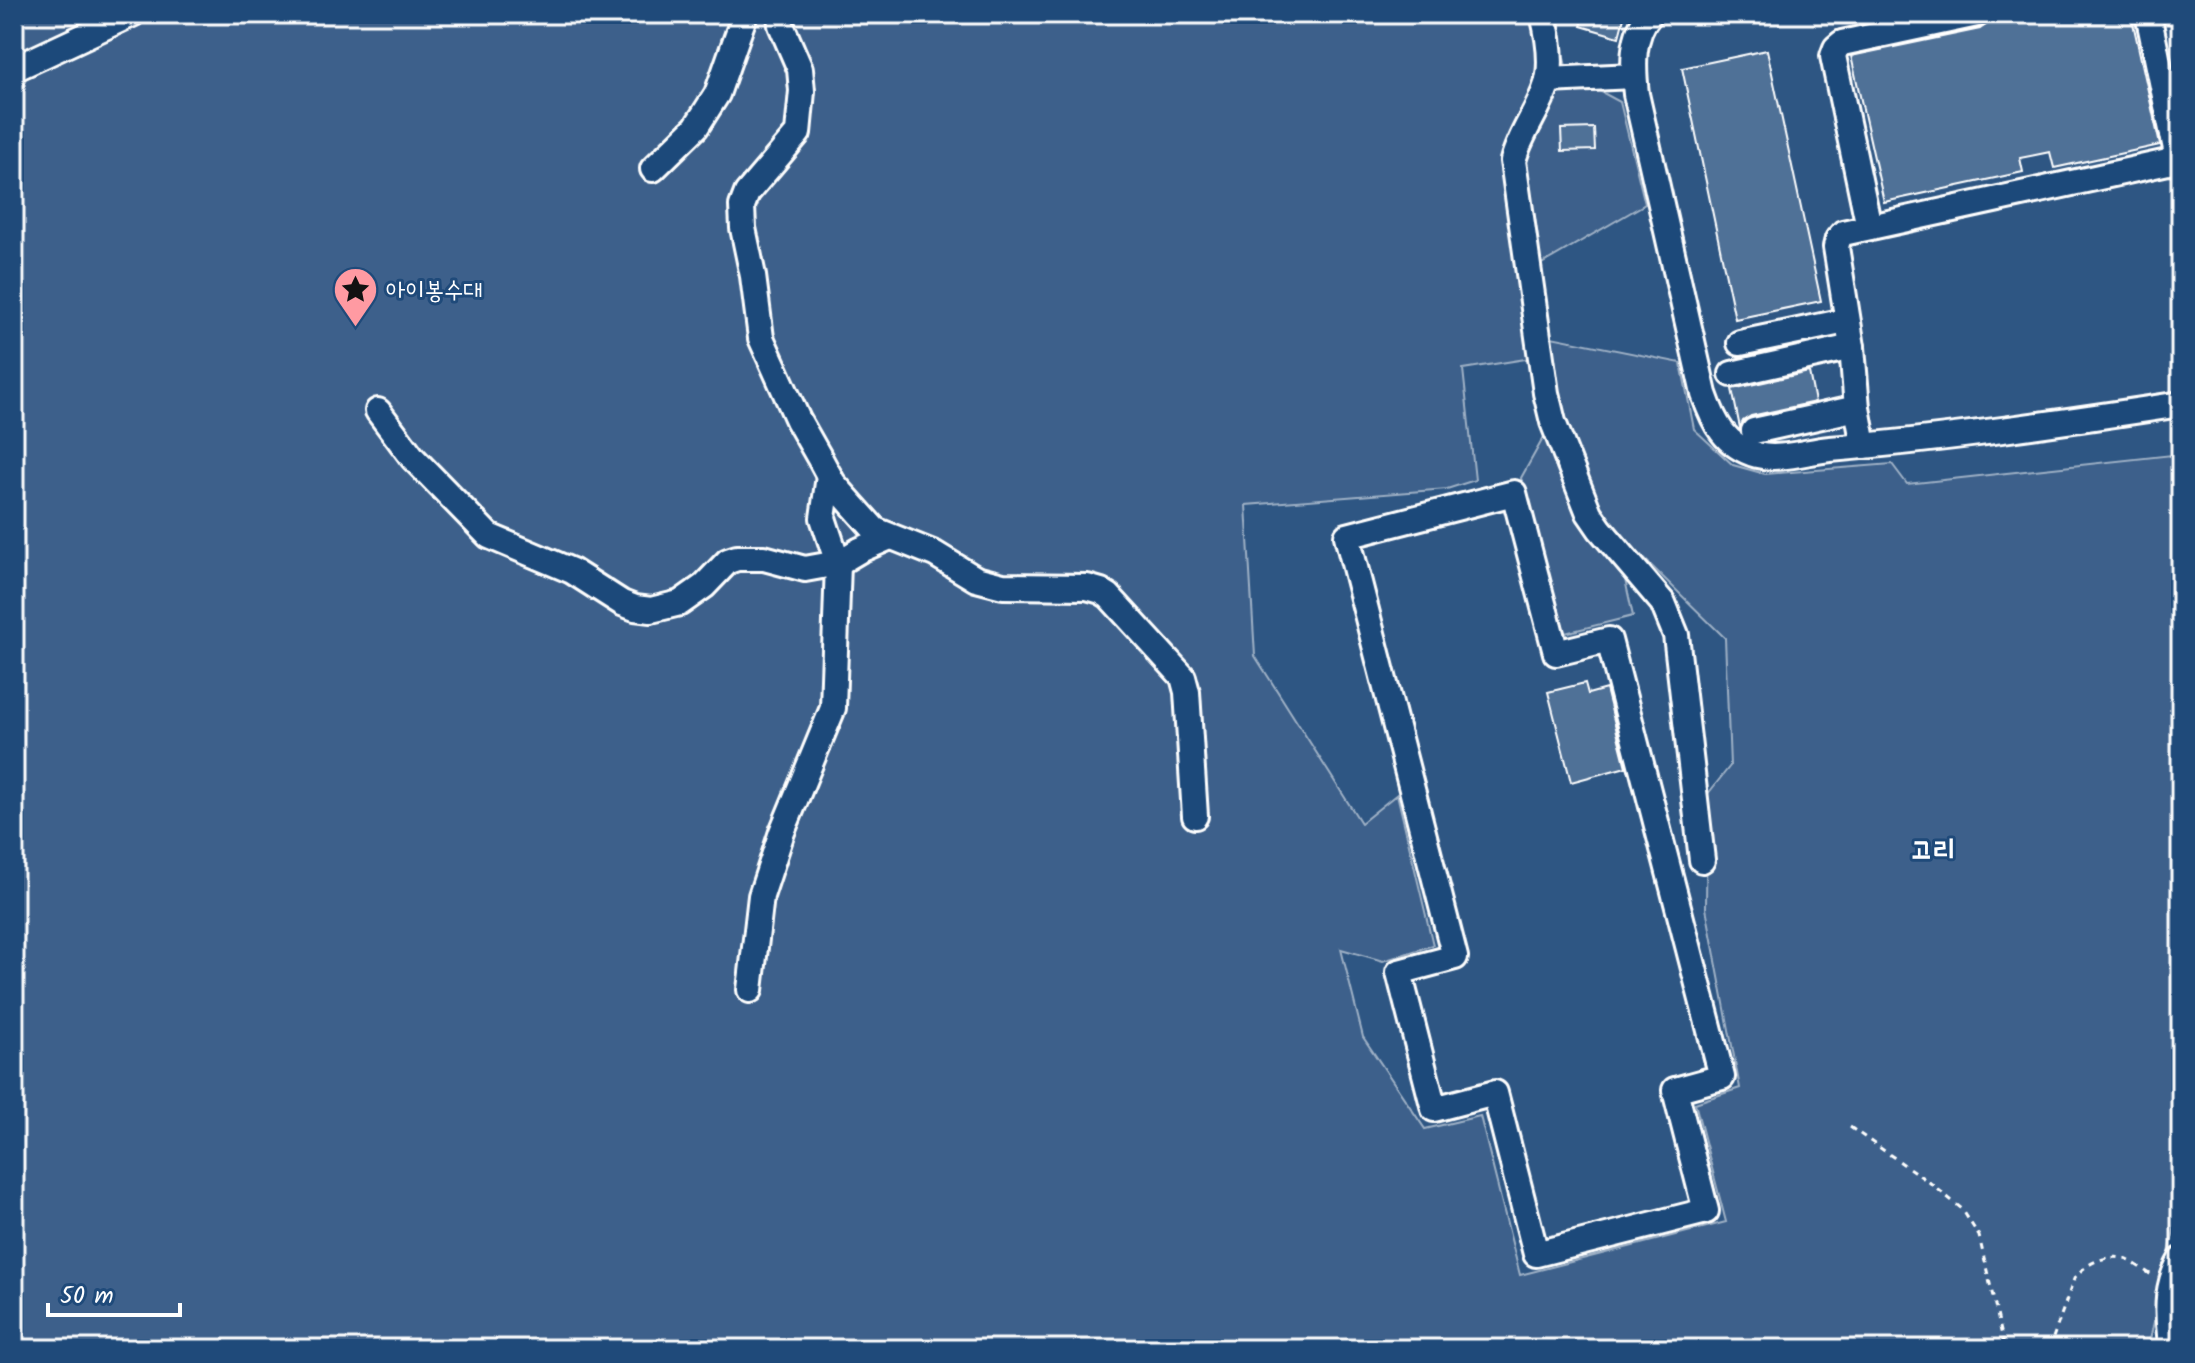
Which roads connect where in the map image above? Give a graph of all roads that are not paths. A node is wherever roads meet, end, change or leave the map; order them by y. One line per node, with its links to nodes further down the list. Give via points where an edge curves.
1 (132, 14): 8 (lane)
2 (745, 14): 11 (lane, via 717,94 696,127)
3 (780, 14): 22 (lane, via 800,69 798,133 747,193 743,228 761,338)
4 (1543, 14): 10 (lane)
5 (1650, 14): 9 (lane, via 1639,30)
6 (1977, 14): 12 (lane, via 1836,48 1833,56)
7 (2148, 14): 12 (lane, via 2177,154 2173,159)
8 (14, 69)
9 (1634, 76): 10 (lane); 21 (lane, via 1713,419 1737,446 1771,458)
10 (1548, 80): 26 (lane, via 1513,161 1538,394 1589,513 1663,603 1676,635 1700,848)
11 (653, 169)
12 (1869, 227): 13 (lane, via 1843,233 1836,247)
13 (1846, 321): 14 (lane); 15 (lane)
14 (1740, 343)
15 (1852, 347): 16 (lane); 18 (lane)
16 (1732, 374)
17 (2181, 404): 21 (lane)
18 (1857, 408): 20 (lane); 21 (lane)
19 (378, 411): 24 (lane, via 413,458 489,536 572,571 635,608 680,603 737,558)
20 (1754, 431)
21 (1864, 446)
22 (829, 476): 23 (lane, via 875,530); 24 (lane)
23 (890, 537): 24 (lane); 25 (lane, via 935,554 976,579 1003,586 1087,587 1109,596 1183,677)
24 (824, 566): 27 (lane, via 833,708 761,896)
25 (1195, 816)
26 (1662, 846): 26 (lane, via 1722,1077 1675,1090 1706,1211 1536,1254 1495,1093 1434,1109 1399,972 1455,957 1347,536 1514,493 1556,653 1609,640)
27 (750, 990)
28 (2177, 1268): 29 (lane, via 2168,1300)
29 (2172, 1338)

